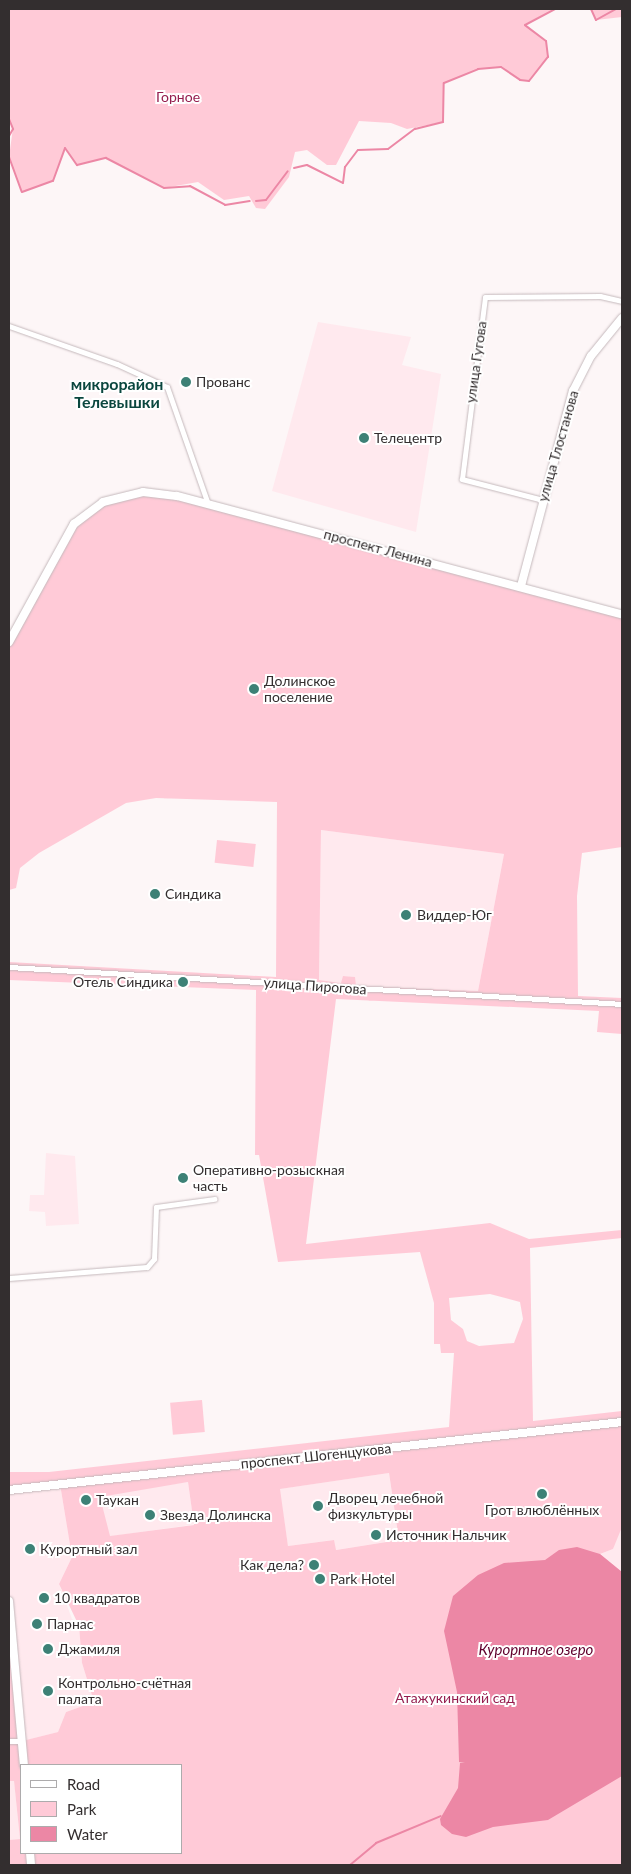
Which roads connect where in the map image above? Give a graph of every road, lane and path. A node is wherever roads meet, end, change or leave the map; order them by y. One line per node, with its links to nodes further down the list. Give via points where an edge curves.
1 (622, 301): 4 (street, улица Гугова, via 600,296 485,297 462,480)
2 (622, 318): 4 (street, улица Тлостанова, via 578,377)
3 (9, 326): 5 (street, via 117,364 167,387)
4 (543, 500): 6 (street, улица Тлостанова)
5 (208, 504): 6 (street, проспект Ленина); 8 (street, проспект Ленина, via 159,492 132,493 97,505 74,524)
6 (522, 586): 7 (street, проспект Ленина)
7 (622, 614)
8 (9, 642)
9 (9, 967): 10 (street, улица Пирогова)
10 (622, 1004)
11 (214, 1199): 12 (street, via 156,1207 154,1259 147,1267)
12 (9, 1278)
13 (622, 1422): 14 (street, проспект Шогенцукова)
14 (9, 1490)
15 (9, 1601): 17 (street)
16 (9, 1741): 17 (street)
17 (22, 1741): 18 (street)
18 (24, 1764)

